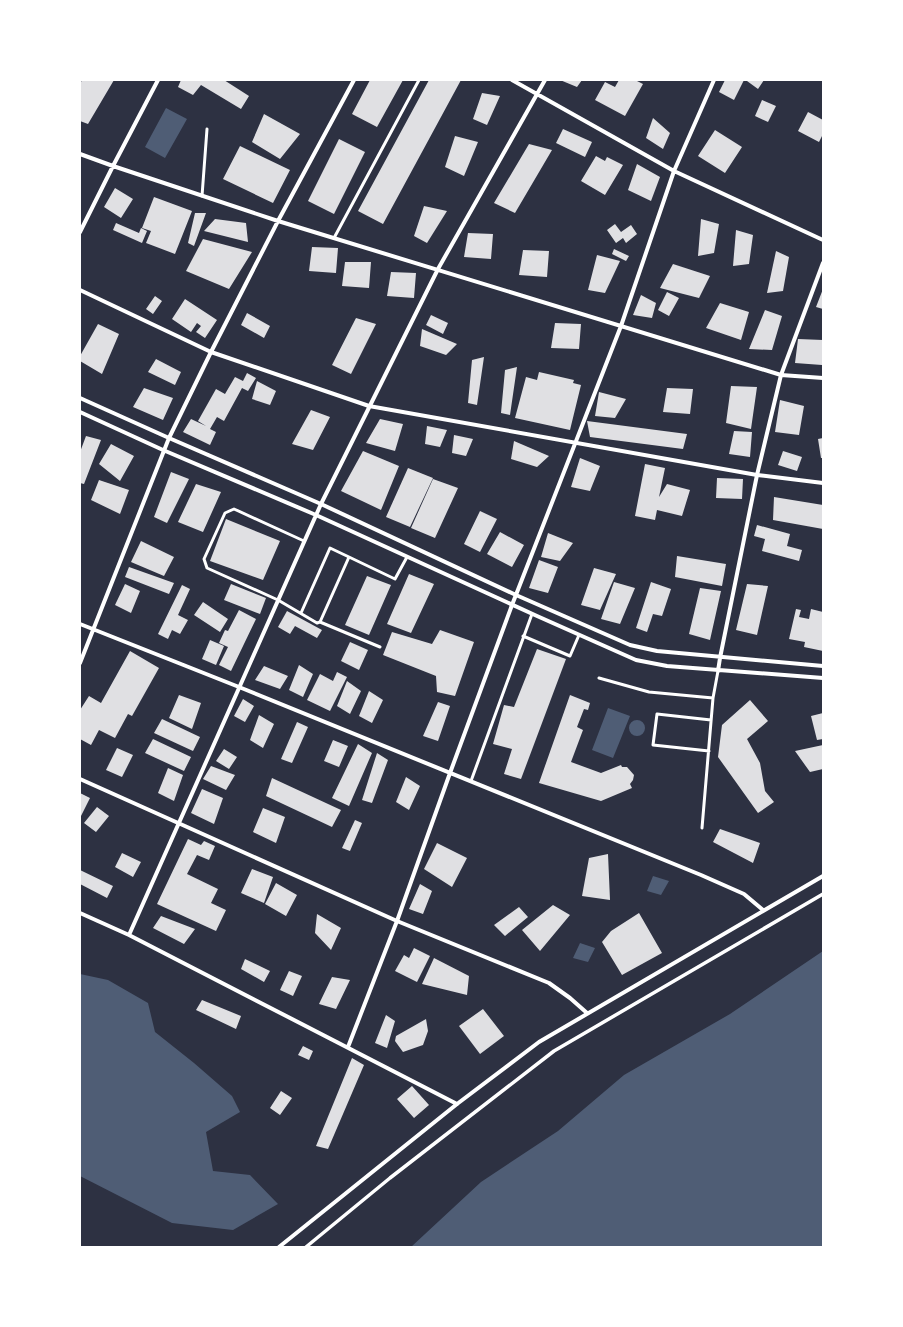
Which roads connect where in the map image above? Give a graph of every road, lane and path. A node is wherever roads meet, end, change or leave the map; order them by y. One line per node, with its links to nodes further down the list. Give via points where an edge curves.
1 (158, 80): 10 (street)
2 (354, 80): 13 (street)
3 (419, 80): 15 (lane)
4 (512, 80): 7 (street)
5 (544, 80): 7 (street)
6 (714, 80): 11 (street)
7 (537, 94): 11 (street); 18 (street)
8 (207, 130): 12 (lane)
9 (80, 154): 10 (street)
10 (113, 166): 12 (street); 14 (street)
11 (674, 171): 16 (street); 20 (street)
12 (202, 196): 13 (street)
13 (278, 221): 15 (street); 21 (street)
14 (80, 232)
15 (334, 238): 18 (street)
16 (823, 240)
17 (823, 263): 22 (street)
18 (438, 269): 20 (street); 25 (street)
19 (80, 290): 21 (street)
20 (621, 326): 22 (street); 28 (street)
21 (211, 352): 25 (street); 27 (street)
22 (781, 375): 23 (street); 30 (street)
23 (823, 378)
24 (80, 398): 27 (street)
25 (370, 406): 28 (street); 32 (street)
26 (80, 412): 29 (street)
27 (169, 438): 29 (street); 32 (street)
28 (576, 442): 30 (street); 37 (street)
29 (163, 450): 33 (street); 44 (street)
30 (757, 475): 31 (street); 48 (street)
31 (823, 483)
32 (321, 504): 33 (street); 37 (street)
33 (316, 515): 34 (street); 36 (street)
34 (304, 541): 38 (street); 38 (lane, via 234,509 225,513 204,559 207,568)
35 (350, 557): 36 (lane, via 395,579); 40 (lane, via 330,548); 42 (lane)
36 (407, 557): 39 (street)
37 (516, 595): 39 (street); 48 (street, via 630,645 657,651)
38 (278, 600): 40 (lane); 54 (street)
39 (512, 604): 41 (street); 58 (street)
40 (301, 613): 42 (lane, via 314,623)
41 (532, 614): 45 (street); 46 (lane)
42 (320, 622): 47 (lane)
43 (80, 624): 44 (street)
44 (93, 630): 49 (street); 54 (street)
45 (579, 635): 46 (lane, via 570,656); 51 (street, via 636,660)
46 (523, 636): 60 (lane)
47 (380, 647)
48 (720, 658): 50 (street); 51 (street)
49 (80, 663)
50 (823, 666)
51 (718, 671): 53 (street); 55 (lane)
52 (599, 678): 55 (lane, via 649,692)
53 (823, 678)
54 (239, 687): 58 (street); 61 (street)
55 (713, 698): 56 (lane)
56 (711, 720): 57 (lane); 57 (lane, via 657,714 653,745)
57 (709, 751): 62 (lane)
58 (450, 773): 60 (street); 67 (street)
59 (80, 779): 61 (street)
60 (471, 781): 65 (street, via 744,894)
61 (179, 822): 67 (street); 68 (street)
62 (702, 828)
63 (823, 876): 65 (street)
64 (823, 894): 73 (street, via 554,1051 390,1178)
65 (763, 910): 69 (street)
66 (80, 914): 68 (street)
67 (397, 921): 69 (street, via 549,983); 70 (street)
68 (129, 935): 70 (street)
69 (587, 1013): 71 (street, via 539,1042)
70 (348, 1047): 71 (street)
71 (457, 1104): 72 (street)
72 (279, 1247)
73 (306, 1247)

